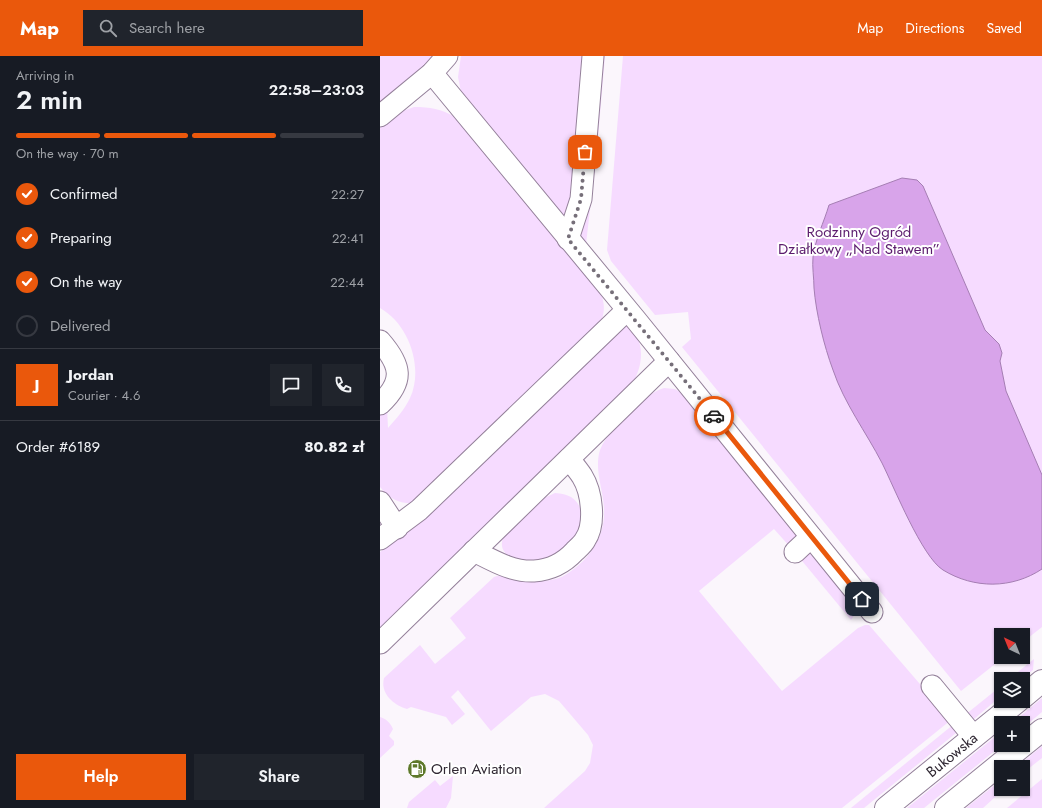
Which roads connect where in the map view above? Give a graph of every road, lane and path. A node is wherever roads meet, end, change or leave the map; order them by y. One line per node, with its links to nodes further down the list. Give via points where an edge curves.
1 (447, 56): 3 (lane)
2 (593, 56): 5 (lane, via 581,199)
3 (432, 73): 4 (lane); 5 (lane)
4 (380, 116)
5 (568, 239): 6 (lane)
6 (627, 310): 8 (lane); 12 (lane, via 419,510)
7 (380, 342): 9 (lane, via 392,356 397,372 395,384)
8 (669, 361): 10 (lane); 13 (lane)
9 (380, 404)
10 (569, 458): 15 (lane); 15 (lane, via 583,476 592,514 586,540 571,556 556,566 535,571 506,567)
11 (380, 502): 12 (lane)
12 (397, 528): 14 (lane)
13 (811, 537): 16 (lane); 17 (lane)
14 (380, 539)
15 (474, 551): 18 (lane)
16 (795, 552)
17 (872, 612)
18 (380, 643)
19 (1042, 681): 21 (main road)
20 (932, 686): 24 (lane)
21 (1030, 691)
22 (1009, 708): 24 (main road, Bukowska)
23 (1042, 730): 26 (main road)
24 (974, 737): 25 (main road, Bukowska)
25 (886, 808)
26 (946, 808)

